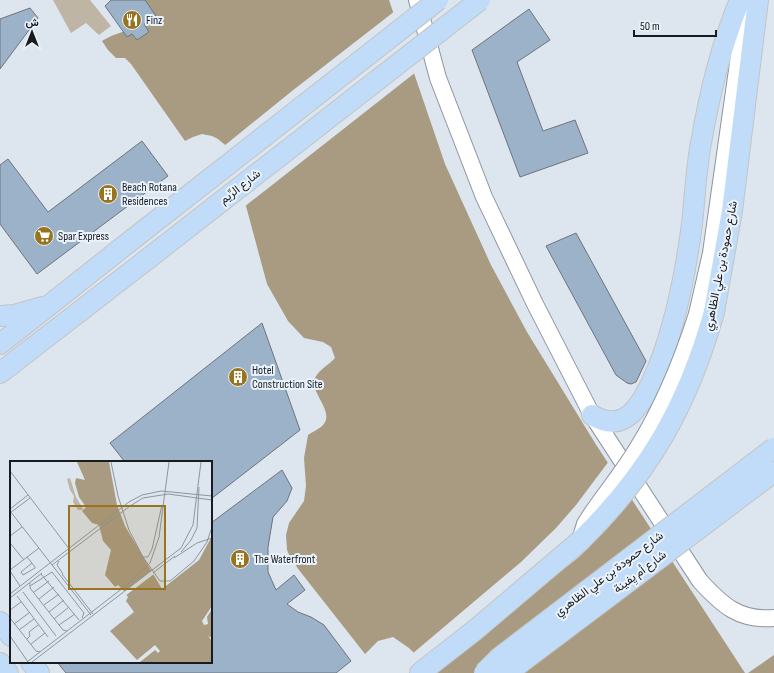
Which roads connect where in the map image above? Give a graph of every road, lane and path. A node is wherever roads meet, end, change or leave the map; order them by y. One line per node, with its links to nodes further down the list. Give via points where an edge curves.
1 (417, 0): 11 (street, via 438,78 484,197)
2 (438, 0): 7 (main road, شارع الرِّيم, bridge)
3 (480, 0): 10 (main road, شارع الرِّيم, bridge)
4 (740, 0): 11 (main road, via 718,68 706,118 683,278 669,334 654,377 633,413 622,420 603,421)
5 (747, 0): 15 (street, شارع حمودة بن علي الظاهري, bridge, via 711,253 697,314 680,364 658,412 624,469 587,520)
6 (758, 0): 15 (main road, شارع حمودة بن علي الظاهري, bridge, via 731,218 714,312 704,347 681,404 652,456 616,504)
7 (53, 303): 8 (main road, via 23,313); 9 (main road, شارع الرِّيم)
8 (0, 316)
9 (0, 345): 10 (main road)
10 (7, 367)
11 (592, 416): 16 (street)
12 (774, 448): 25 (main road, شارع حمودة بن علي الظاهري, bridge, via 505,653)
13 (774, 465): 16 (street, شارع حمودة بن علي الظاهري)
14 (774, 472): 26 (main road, شارع أم يِفينة, bridge)
15 (580, 541): 24 (main road, شارع حمودة بن علي الظاهري)
16 (674, 541): 17 (street, via 700,581 729,609 746,615)
17 (774, 618)
18 (0, 622): 19 (main road)
19 (10, 635)
20 (0, 663): 22 (main road)
21 (32, 663): 23 (main road)
22 (8, 673)
23 (39, 673)
24 (420, 673)
25 (484, 673)
26 (507, 673)

